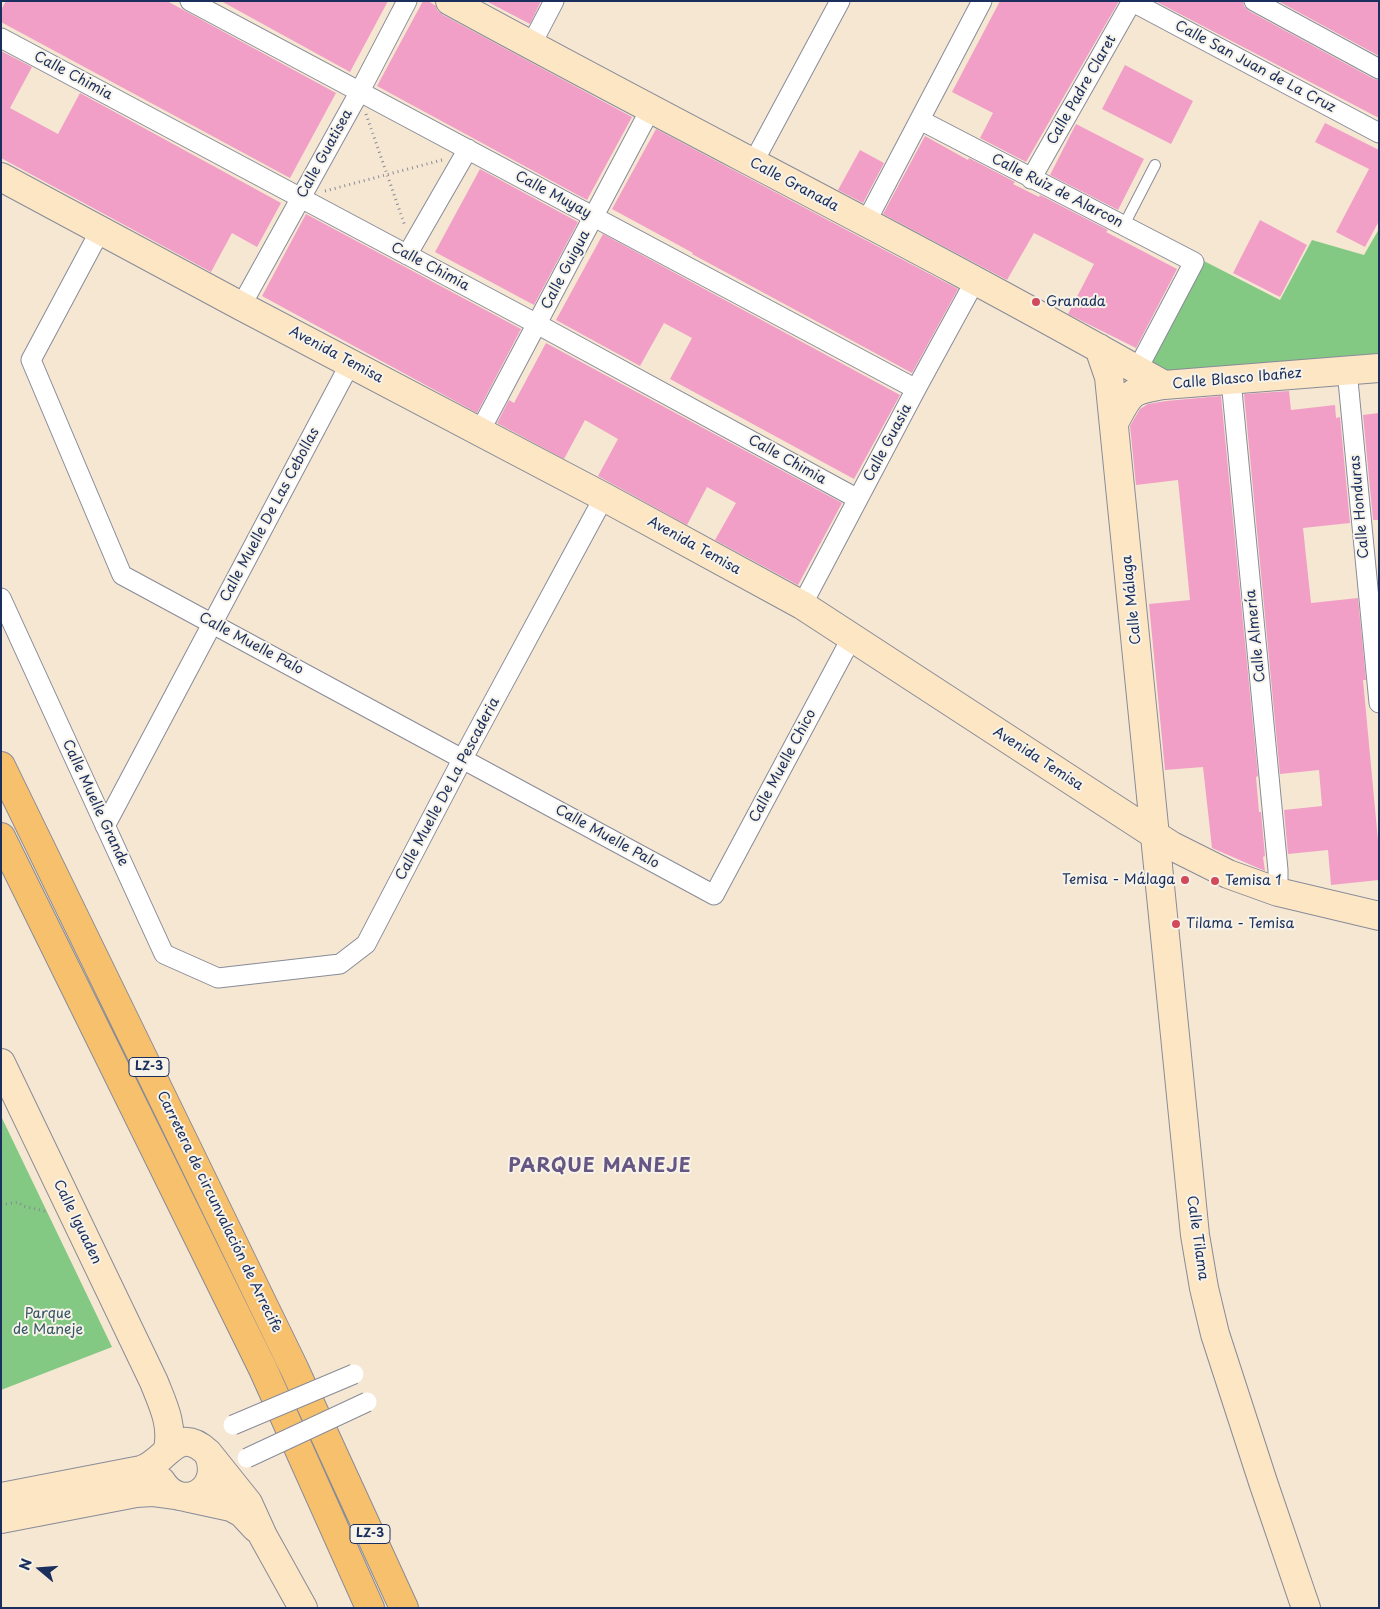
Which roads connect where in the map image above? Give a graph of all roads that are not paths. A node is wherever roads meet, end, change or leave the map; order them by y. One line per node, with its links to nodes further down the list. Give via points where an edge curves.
1 (190, 1): 12 (street, Calle Muyay)
2 (407, 1): 12 (street, Calle Guatisea)
3 (450, 1): 10 (street, Calle Granada)
4 (554, 1): 10 (street)
5 (840, 1): 17 (street)
6 (982, 1): 14 (street)
7 (1132, 1): 15 (street, Calle San Juan de La Cruz); 19 (street, Calle Padre Claret)
8 (1254, 1): 11 (street)
9 (1, 38): 21 (street, Calle Chimia)
10 (531, 46): 13 (street, Calle Granada)
11 (1379, 69)
12 (362, 99): 16 (street, Calle Muyay); 21 (street, Calle Guatisea)
13 (651, 108): 17 (street, Calle Granada); 22 (street, Calle Guigua)
14 (920, 120): 19 (street, Calle Ruiz de Alarcon); 23 (street)
15 (1379, 133)
16 (465, 155): 22 (street, Calle Muyay); 26 (street)
17 (753, 163): 23 (street, Calle Granada)
18 (1155, 165): 24 (lane)
19 (1031, 179): 24 (street, Calle Ruiz de Alarcon)
20 (2, 180): 25 (street, Avenida Temisa)
21 (300, 198): 26 (street, Calle Chimia); 28 (street, Calle Guatisea)
22 (594, 216): 29 (street, Calle Guigua); 37 (street, Calle Muyay)
23 (866, 222): 27 (street, Calle Granada)
24 (1124, 225): 33 (street, Calle Ruiz de Alarcon, via 1194,262)
25 (101, 229): 28 (street, Avenida Temisa); 44 (street, Calle Muelle Palo, via 31,360 122,575)
26 (407, 255): 29 (street, Calle Chimia)
27 (975, 281): 30 (street, Calle Granada); 37 (street, Calle Guasia)
28 (241, 306): 31 (street, Avenida Temisa)
29 (537, 324): 39 (street, Calle Guigua); 41 (street, Calle Chimia)
30 (1099, 348): 33 (street, Calle Granada); 38 (street, Calle Málaga, via 1110,377)
31 (351, 362): 39 (street, Avenida Temisa); 44 (street, Calle Muelle De Las Cebollas)
32 (1379, 368): 34 (street, Calle Blasco Ibañez)
33 (1137, 370): 36 (street, Calle Granada)
34 (1347, 370): 35 (street, Calle Blasco Ibañez); 46 (street, Calle Honduras)
35 (1231, 380): 36 (street, Calle Blasco Ibañez); 52 (street, Calle Almería)
36 (1164, 385): 38 (street, Calle Blasco Ibañez, via 1141,389 1129,396)
37 (916, 389): 41 (street, Calle Guasia)
38 (1114, 423): 51 (street, Calle Málaga)
39 (480, 431): 40 (street, Avenida Temisa)
40 (604, 497): 43 (street, Avenida Temisa); 47 (street, Calle Muelle De La Pescaderia)
41 (858, 499): 43 (street, Calle Guasia)
42 (1, 598): 49 (street, Calle Muelle Grande)
43 (802, 605): 45 (street, Avenida Temisa)
44 (212, 623): 47 (street, Calle Muelle Palo); 49 (street, Calle Muelle De Las Cebollas)
45 (852, 637): 51 (street, Avenida Temisa); 53 (street, Calle Muelle Chico)
46 (1379, 703)
47 (463, 758): 53 (street, Calle Muelle Palo); 56 (street, Calle Muelle De La Pescaderia, via 366,944 340,964)
48 (1, 766): 71 (highway, Carretera de circunvalación de Arrecife / LZ-3, via 294,1368)
49 (105, 826): 56 (street, Calle Muelle Grande, via 164,954)
50 (1, 837): 70 (highway, LZ-3, via 263,1369)
51 (1156, 844): 52 (street, Avenida Temisa, via 1172,846 1228,874); 55 (street, Avenida Temisa, via 1256,900); 72 (street, Calle Tilama, via 1195,1235 1204,1288 1262,1482)
52 (1278, 892): 54 (street, Avenida Temisa)
53 (714, 895)
54 (1379, 916)
55 (1379, 930)
56 (218, 978)
57 (1, 1063): 59 (street, Calle Iguaden)
58 (354, 1374): 61 (street, bridge)
59 (154, 1382): 62 (street, Calle Iguaden); 63 (street, Calle Iguaden, via 168,1417 170,1439)
60 (367, 1402): 64 (street, bridge)
61 (233, 1425)
62 (205, 1450): 63 (street, via 184,1442); 65 (street, via 213,1470 208,1486 194,1496); 68 (street, Calle Iguaden, via 248,1503)
63 (165, 1453): 65 (street, via 159,1465 161,1482 166,1490); 66 (street, via 150,1468)
64 (247, 1458)
65 (179, 1496): 67 (street, via 152,1492 136,1494); 68 (street, via 231,1507 242,1513)
66 (1, 1497)
67 (1, 1519)
68 (263, 1536): 69 (street)
69 (302, 1608)
70 (370, 1608)
71 (404, 1608)
72 (1306, 1608)

